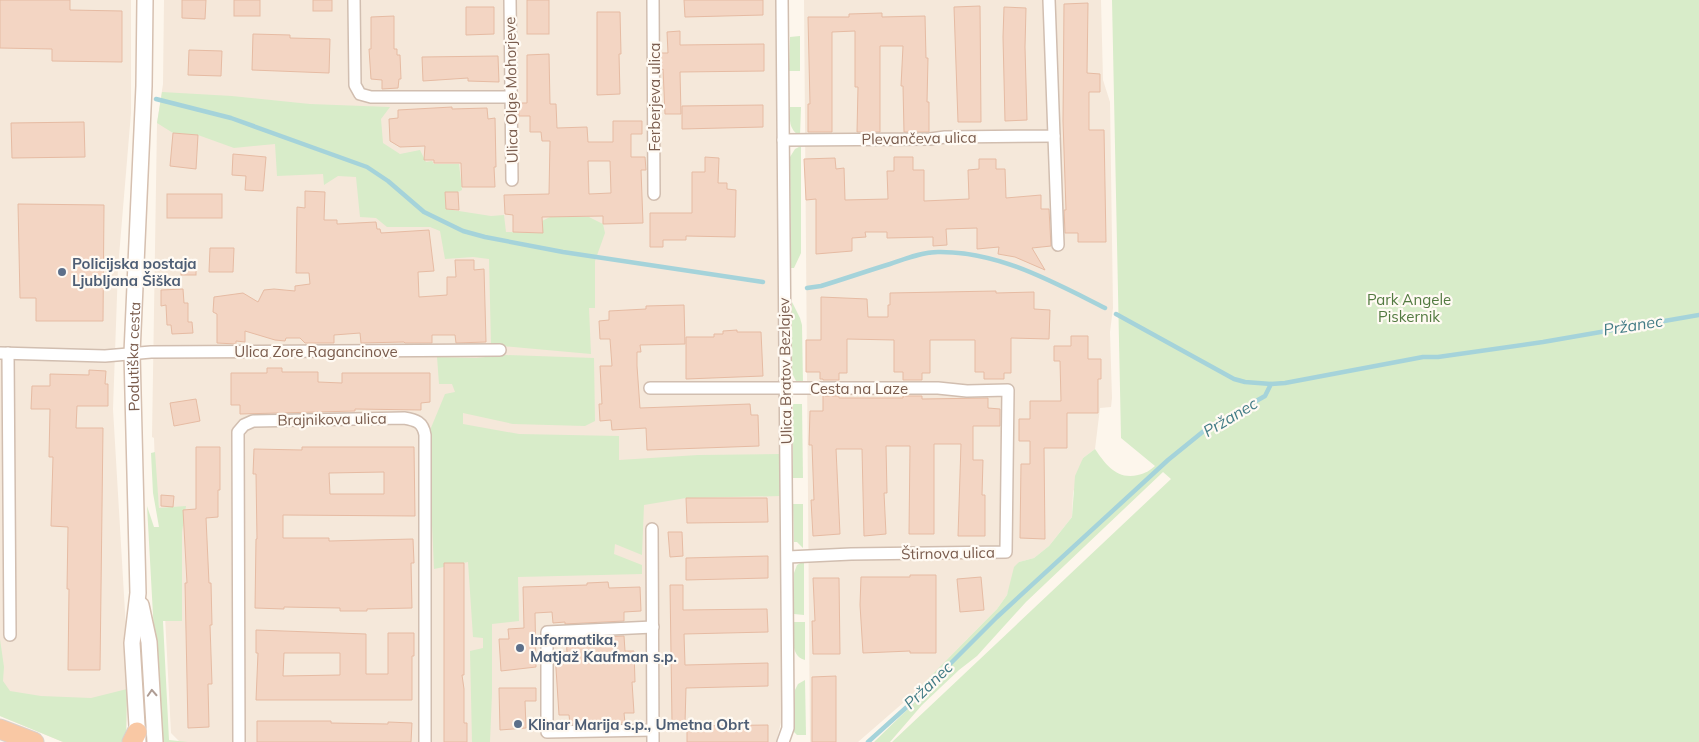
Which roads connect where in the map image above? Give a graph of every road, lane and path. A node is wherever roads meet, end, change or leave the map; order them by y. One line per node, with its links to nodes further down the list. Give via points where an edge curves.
1 (145, 0): 15 (main road, Podutiška cesta)
2 (354, 0): 7 (street, via 355,85 360,94 371,97)
3 (510, 0): 7 (street, Ulica Olge Mohorjeve)
4 (654, 0): 11 (street, Ferberjeva ulica)
5 (782, 0): 9 (street, Ulica Bratov Bezlajev)
6 (1049, 0): 8 (street)
7 (511, 97): 10 (street, Ulica Olge Mohorjeve)
8 (1054, 136): 9 (street, Plevančeva ulica); 12 (street)
9 (783, 140): 17 (street, Ulica Bratov Bezlajev)
10 (512, 180)
11 (654, 194)
12 (1058, 245)
13 (500, 350): 15 (street, Ulica Zore Ragancinove)
14 (4, 353): 15 (street, Ulica Zore Ragancinove, via 105,356); 23 (street)
15 (132, 353): 21 (main road, Podutiška cesta)
16 (650, 388): 17 (street, Cesta na Laze)
17 (785, 388): 18 (street, Cesta na Laze); 20 (street, Ulica Bratov Bezlajev)
18 (1008, 390): 20 (street, Štirnova ulica, via 1006,552)
19 (652, 529): 22 (street)
20 (788, 557): 31 (street, Ulica Bratov Bezlajev, via 788,728)
21 (138, 593): 26 (main road, Podutiška cesta, via 132,643); 28 (main road, Podutiška cesta, one-way to 21, via 149,642)
22 (653, 627): 25 (street); 25 (street, via 547,632 547,732)
23 (10, 635)
24 (0, 729): 27 (highway)
25 (653, 736)
26 (135, 739)
27 (34, 742)
28 (155, 742)
29 (239, 742): 30 (street, Brajnikova ulica, via 238,432 253,421 404,418 421,423 425,435)
30 (425, 742)
31 (783, 742)

